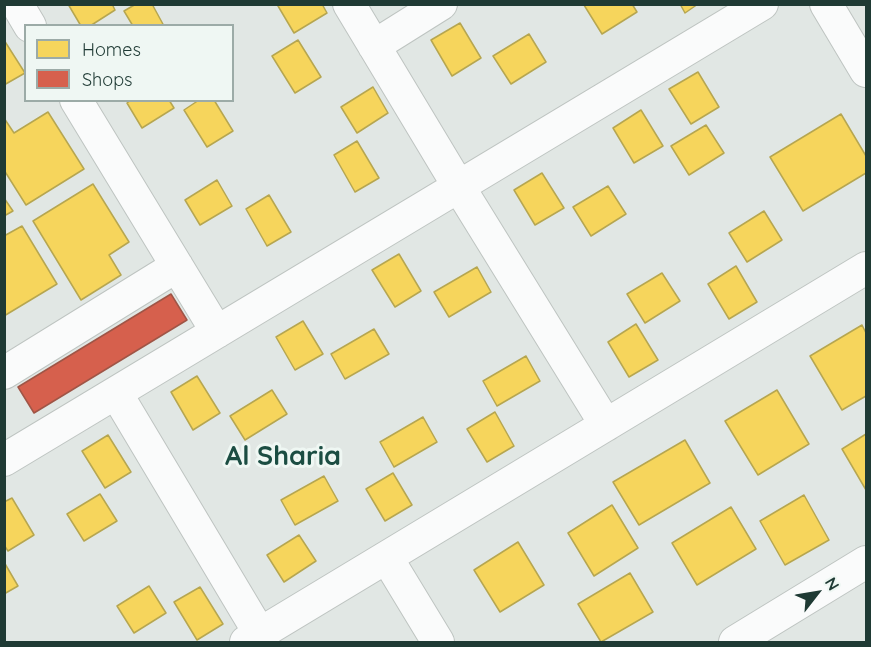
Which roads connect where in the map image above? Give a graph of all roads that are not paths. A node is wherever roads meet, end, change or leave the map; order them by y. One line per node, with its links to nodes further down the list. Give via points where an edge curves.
1 (17, 4): 6 (street)
2 (349, 4): 7 (street)
3 (441, 4): 7 (street)
4 (762, 4): 10 (street)
5 (826, 4): 8 (street)
6 (29, 24)
7 (374, 46): 10 (street)
8 (867, 71)
9 (77, 102): 11 (street)
10 (459, 187): 13 (street); 16 (street)
11 (177, 266): 13 (street); 14 (street)
12 (867, 268): 16 (street)
13 (217, 332): 15 (street)
14 (4, 373)
15 (116, 393): 17 (street); 20 (street)
16 (606, 425): 18 (street)
17 (8, 450)
18 (387, 558): 20 (street); 21 (street)
19 (864, 569): 22 (street)
20 (253, 638)
21 (438, 642)
22 (735, 642)

